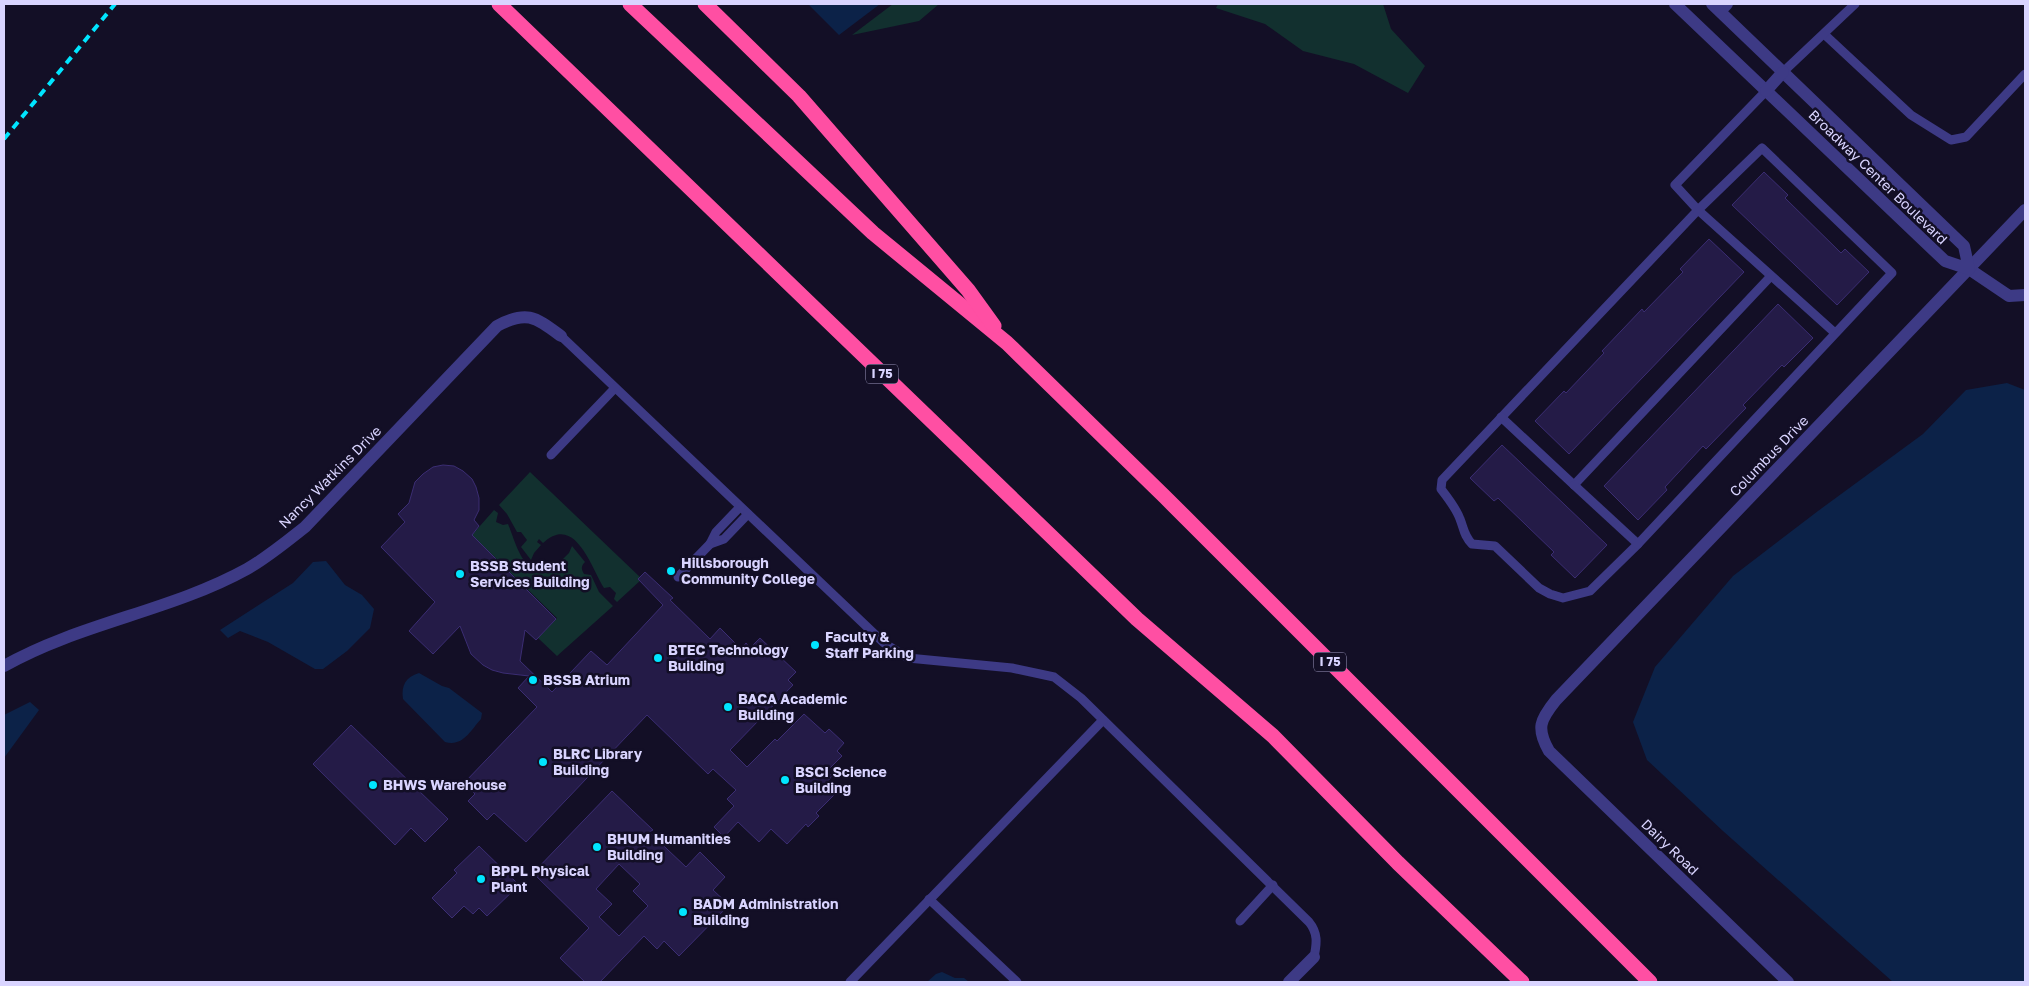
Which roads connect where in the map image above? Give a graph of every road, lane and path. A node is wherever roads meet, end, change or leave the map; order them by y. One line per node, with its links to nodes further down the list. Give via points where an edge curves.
1 (498, 4): 38 (highway, I 75, via 1137,619 1273,736)
2 (630, 4): 18 (highway, I 75, via 873,233)
3 (705, 4): 18 (highway, via 799,96 968,290)
4 (1675, 4): 10 (street, Broadway Center Boulevard)
5 (1855, 4): 7 (lane)
6 (1720, 6): 8 (street, Broadway Center Boulevard)
7 (1824, 34): 8 (lane); 9 (lane, via 1911,115 1951,140 1966,137)
8 (1783, 72): 10 (street); 13 (street, Broadway Center Boulevard, via 1964,246)
9 (2025, 74)
10 (1766, 91): 11 (lane, via 1675,185); 13 (street, Broadway Center Boulevard, via 1945,262)
11 (1698, 210): 14 (lane); 16 (lane, via 1762,148 1892,273); 20 (lane)
12 (2025, 210): 13 (street, Columbus Drive)
13 (1969, 269): 15 (street, via 2009,296); 30 (street, Columbus Drive, via 1556,700)
14 (1771, 276): 16 (lane); 22 (lane)
15 (2025, 295)
16 (1835, 334): 26 (lane)
17 (561, 336): 19 (lane); 28 (street, Nancy Watkins Drive, via 541,321 527,316 512,318 497,326 305,526 275,552 245,570 196,592 44,646)
18 (1007, 343): 39 (highway, I 75)
19 (615, 388): 21 (lane); 23 (lane)
20 (1501, 417): 22 (lane); 26 (lane, via 1442,480 1441,489 1453,504 1464,536 1472,544 1495,546 1539,588 1562,598 1590,591)
21 (551, 455)
22 (1574, 485): 26 (lane)
23 (740, 507): 24 (lane); 25 (lane, via 716,532)
24 (748, 514): 25 (lane, via 724,539); 29 (lane, via 884,644 908,658 1012,668 1054,677)
25 (710, 544): 27 (lane)
26 (1638, 544)
27 (678, 577)
28 (4, 666)
29 (1103, 720): 31 (lane); 32 (lane)
30 (1540, 727): 40 (street, Dairy Road, via 1549,751)
31 (1273, 886): 33 (lane); 34 (lane, via 1315,929)
32 (930, 899): 35 (lane); 36 (lane)
33 (1240, 921)
34 (1314, 957): 37 (street)
35 (850, 982)
36 (1017, 982)
37 (1289, 982)
38 (1522, 982)
39 (1650, 982)
40 (1788, 982)

